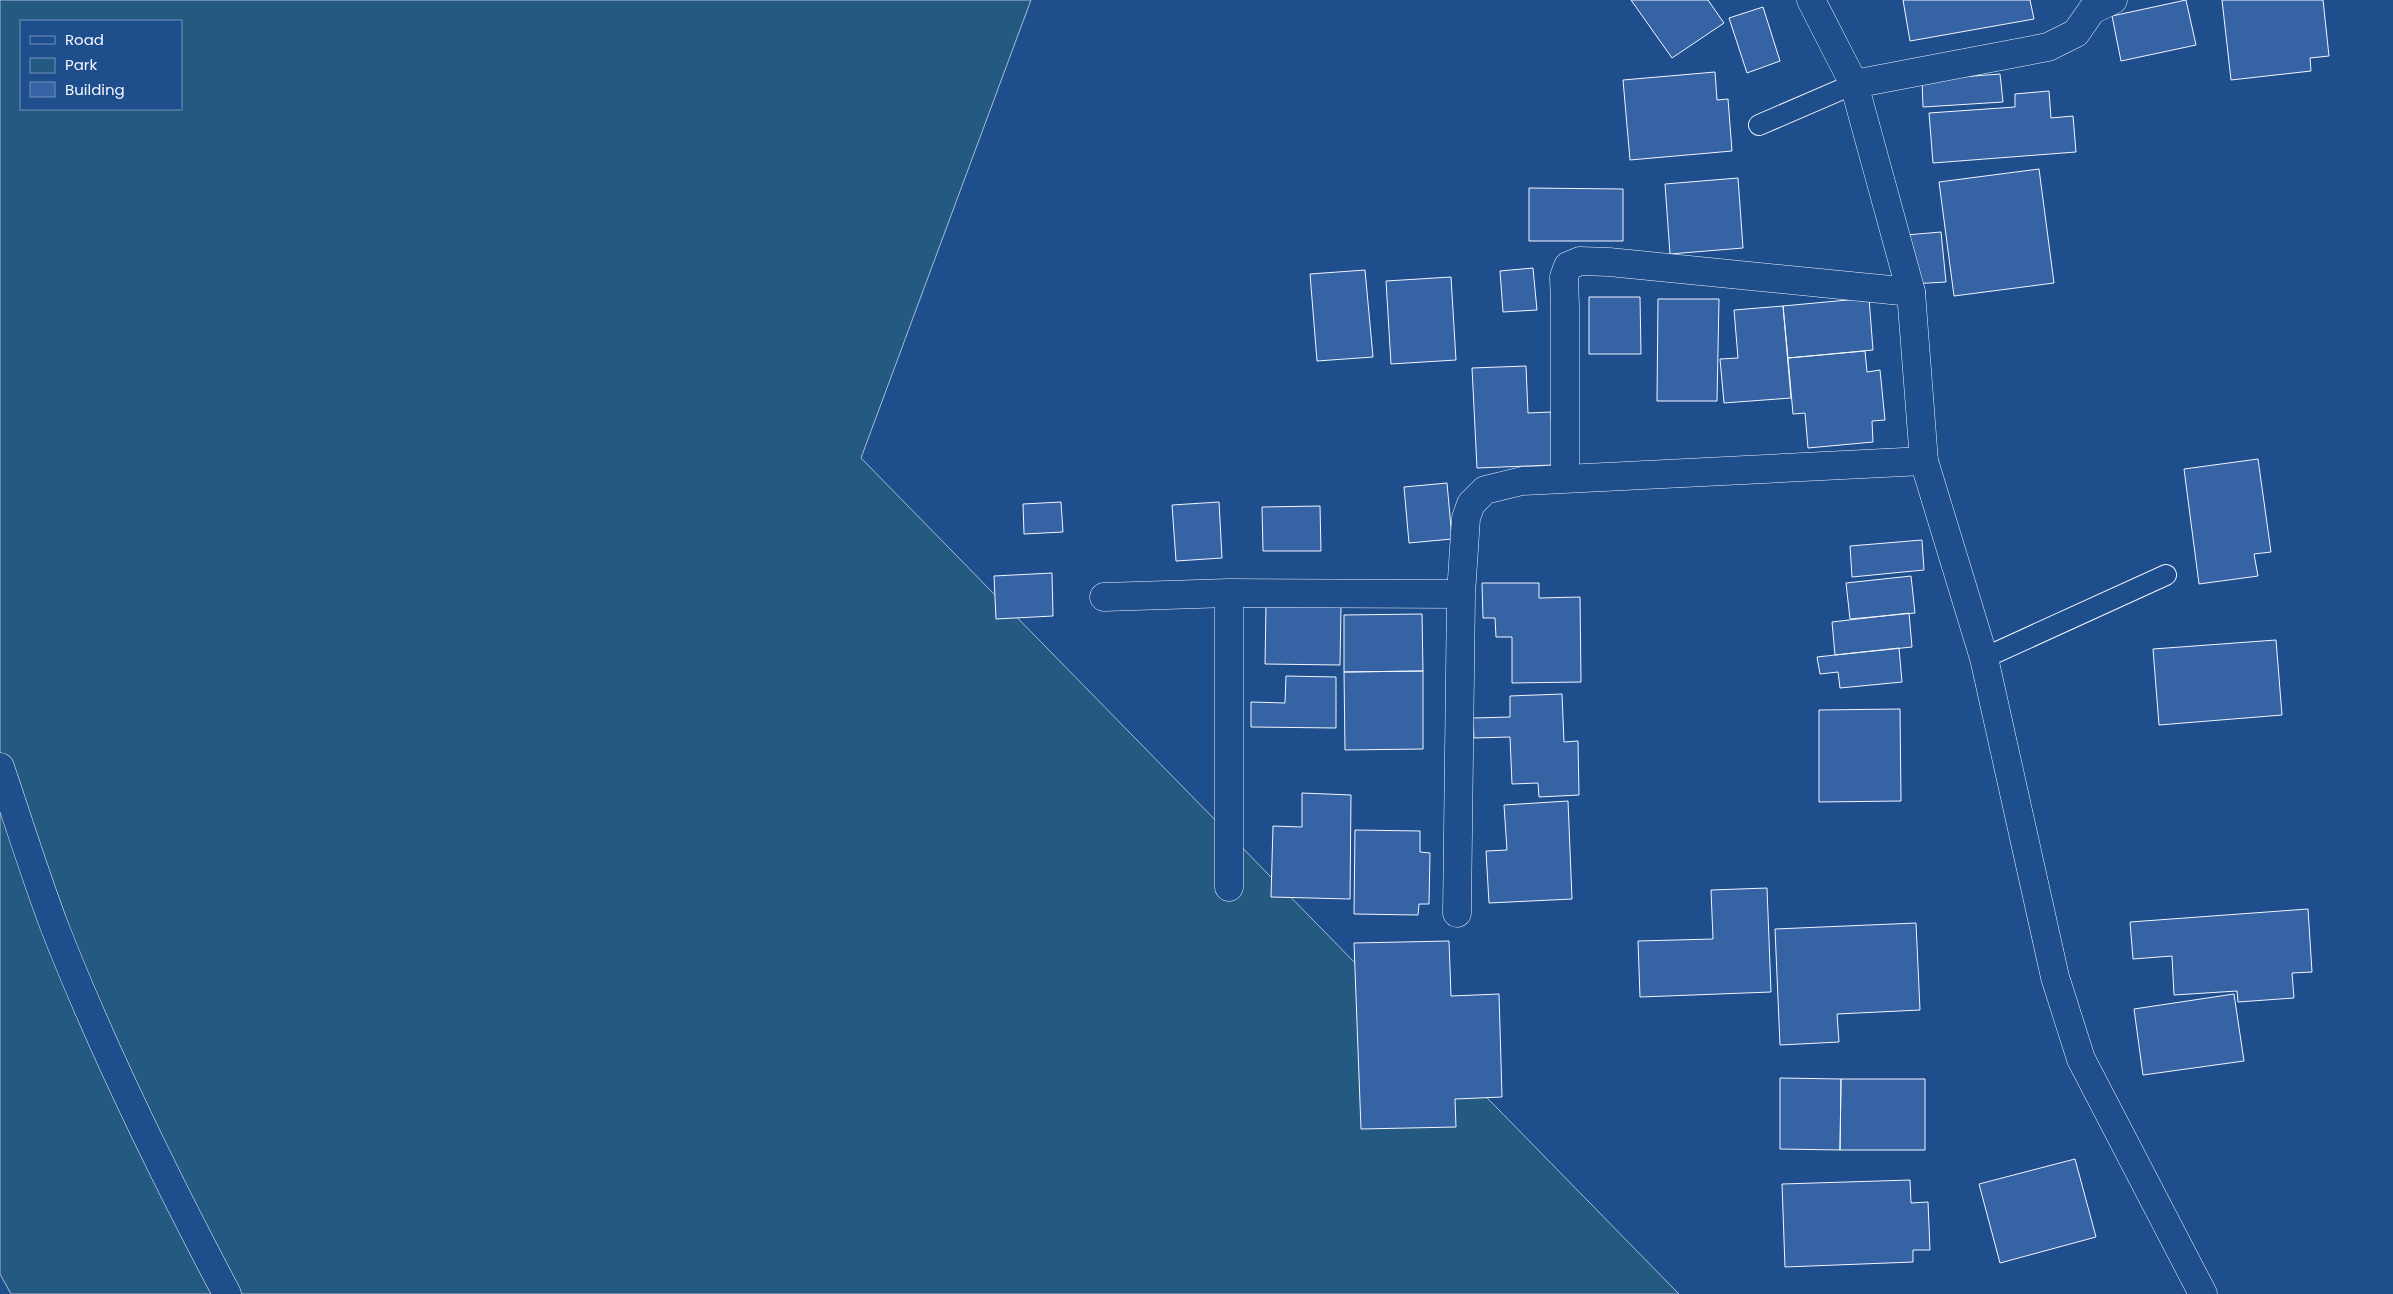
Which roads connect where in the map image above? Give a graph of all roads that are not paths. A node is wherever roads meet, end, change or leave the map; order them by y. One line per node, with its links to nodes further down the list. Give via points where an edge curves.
1 (1811, 0): 3 (street)
2 (2113, 0): 3 (street, via 2092,10 2076,33 2048,47)
3 (1854, 84): 4 (lane); 5 (street)
4 (1759, 125)
5 (1911, 292): 6 (street); 7 (street, via 1609,262 1580,261 1568,266 1564,277)
6 (1924, 460): 7 (street); 12 (street)
7 (1565, 478): 10 (street, via 1522,481 1485,490 1471,504 1466,518)
8 (2166, 575): 12 (lane)
9 (1229, 593): 10 (street); 11 (street); 14 (street)
10 (1461, 594): 15 (street)
11 (1104, 597)
12 (1984, 658): 17 (street, via 2056,978 2080,1058)
13 (0, 767): 16 (street, via 55,927 121,1082 173,1192)
14 (1229, 887)
15 (1457, 913)
16 (227, 1294)
17 (2203, 1294)

